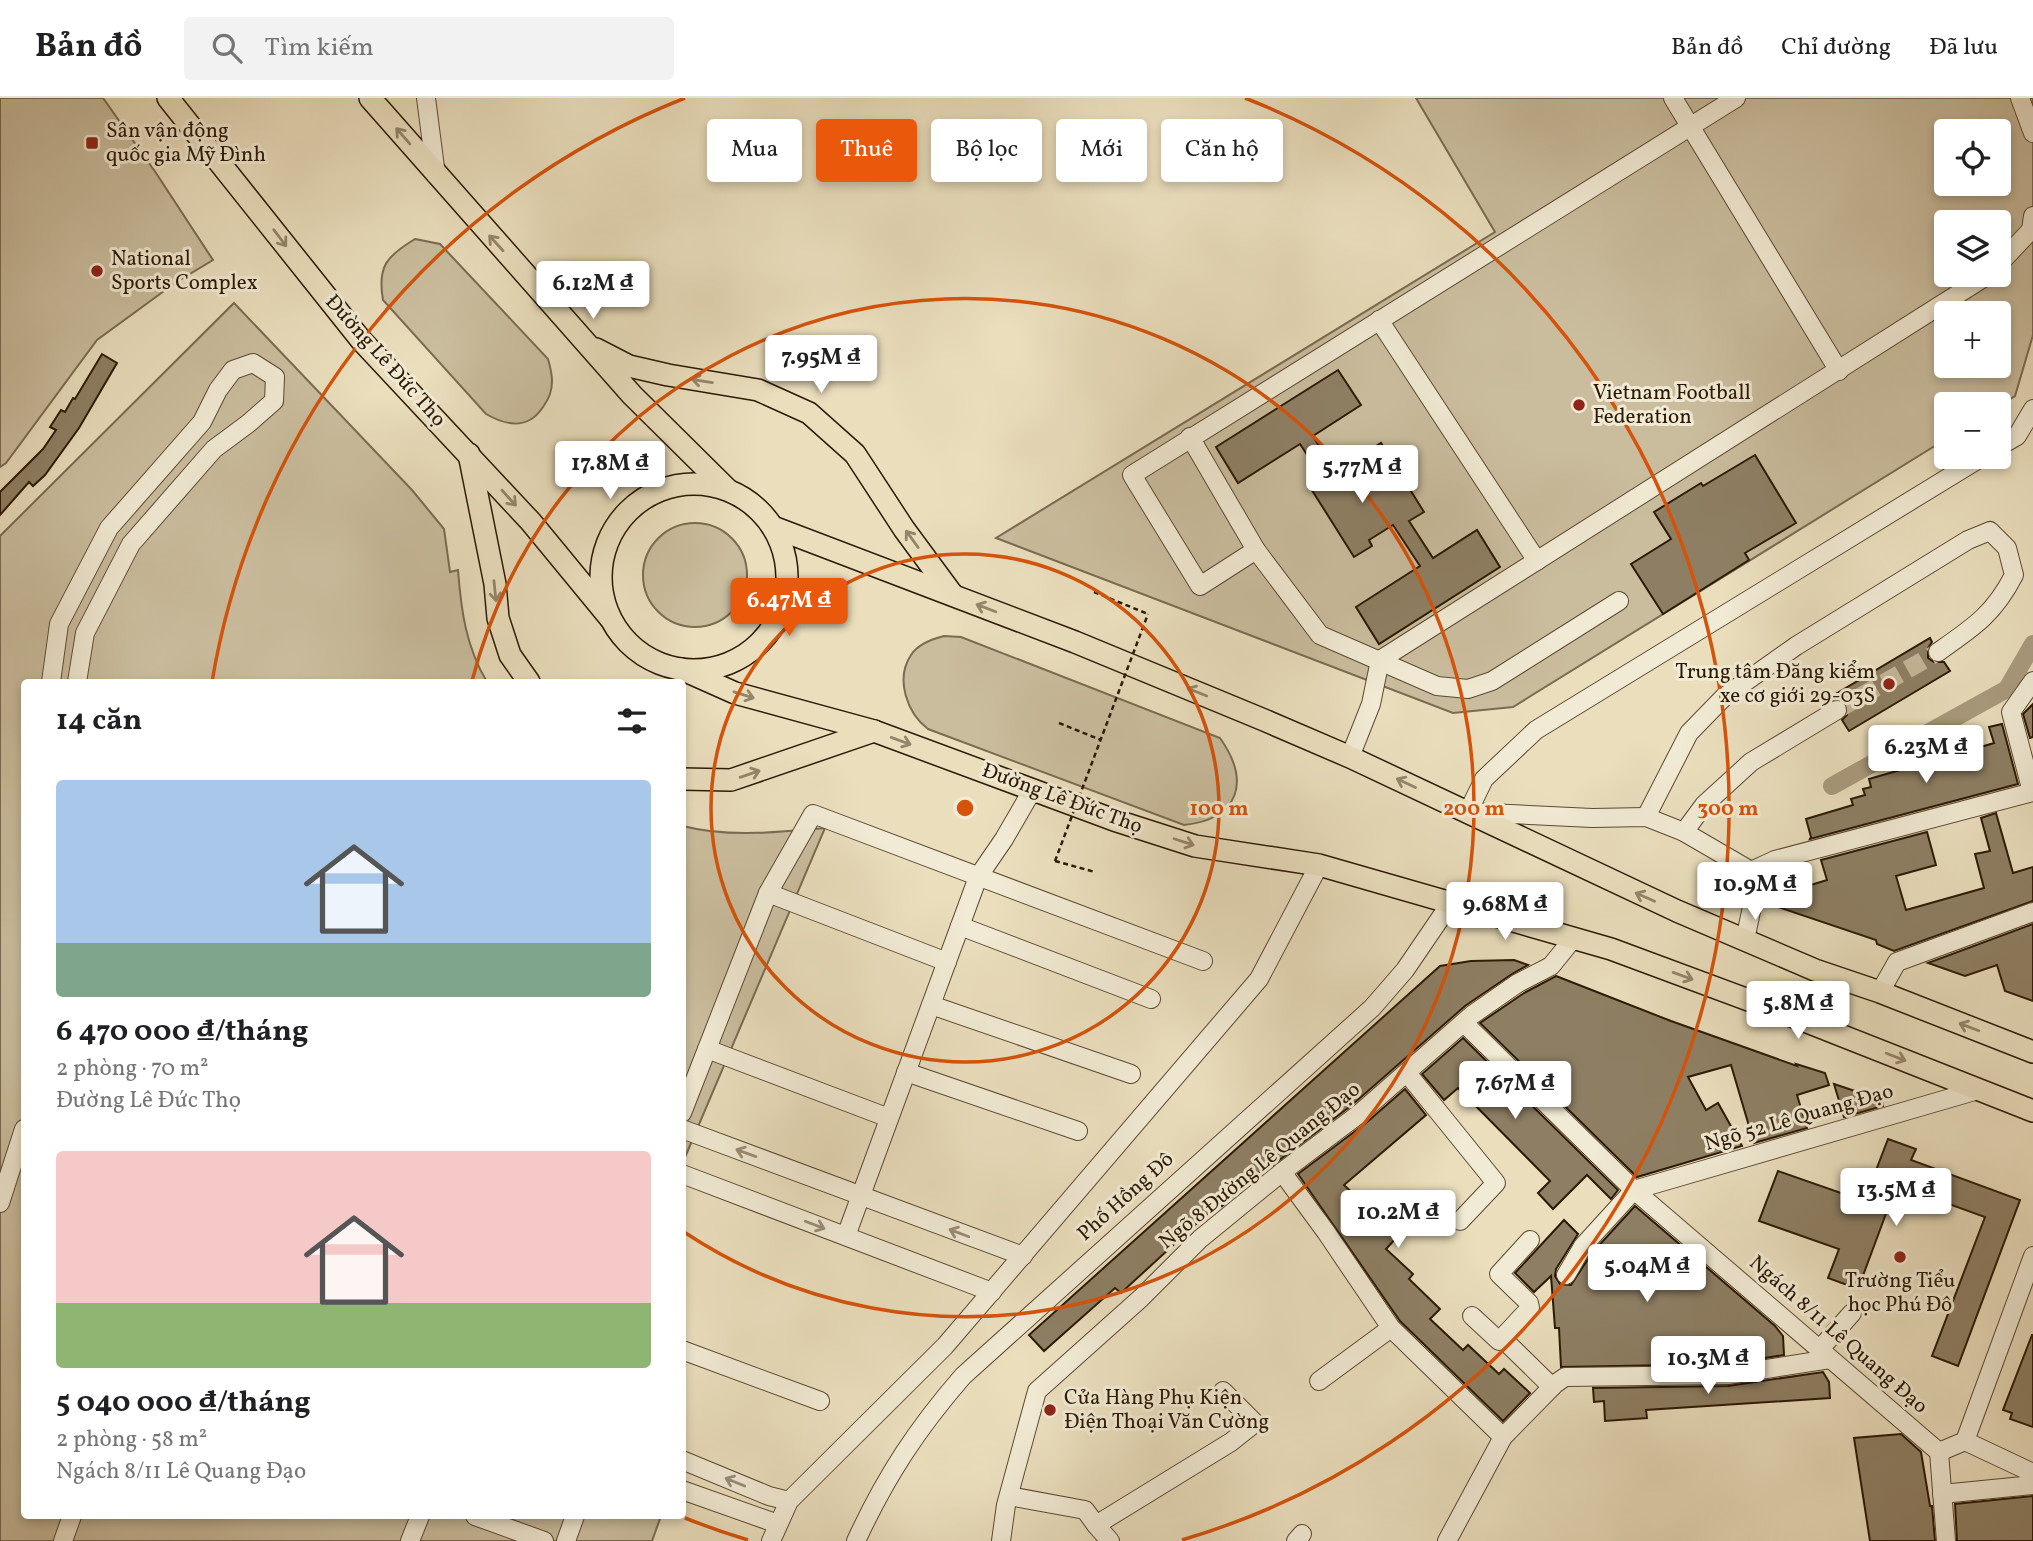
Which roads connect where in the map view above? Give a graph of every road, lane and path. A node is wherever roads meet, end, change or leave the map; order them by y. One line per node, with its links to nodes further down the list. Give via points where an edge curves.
1 (168, 98): 19 (main road, Đường Lê Đức Thọ, one-way to 19, via 361,340)
2 (370, 98): 9 (main road, one-way to 2)
3 (426, 98): 9 (street)
4 (1673, 98): 7 (street)
5 (1736, 98): 7 (street)
6 (2020, 98): 8 (street)
7 (1690, 126): 13 (street); 15 (street)
8 (2033, 133)
9 (436, 174): 14 (main road, one-way to 9)
10 (2033, 216): 11 (street, via 2031,230)
11 (2011, 251)
12 (1969, 287): 15 (street)
13 (1379, 320): 17 (street); 24 (street)
14 (584, 342): 21 (main road); 26 (main road, one-way to 14, via 855,454 809,413 758,390 629,366)
15 (1839, 371): 24 (street)
16 (2033, 411): 18 (street)
17 (1190, 437): 23 (street); 23 (street, via 1132,475 1200,586)
18 (2011, 439)
19 (468, 452): 28 (main road, Đường Lê Đức Thọ, one-way to 28); 34 (main road, one-way to 34, via 498,618 510,656)
20 (1962, 469): 44 (street, via 1536,730 1483,779)
21 (727, 489): 22 (main road, via 753,504); 28 (main road, via 696,484 664,489 636,504 615,527 603,556 601,588)
22 (773, 527): 26 (main road); 31 (main road, via 785,554 787,584 780,614 763,639 739,658 711,669)
23 (1256, 550): 30 (street, via 1320,635)
24 (1537, 561): 30 (street)
25 (1094, 592): 39 (path, bridge, via 1148,614)
26 (952, 594): 40 (main road, one-way to 26)
27 (1619, 601): 30 (street, via 1493,681 1468,689 1437,686)
28 (610, 618): 31 (main road, via 627,643 652,660)
29 (1938, 652): 45 (street, via 1994,609 2014,575 2007,548 1990,531 1796,646 1724,697 1689,733)
30 (1380, 660): 40 (street, via 1371,704)
31 (681, 669): 38 (main road, Đường Lê Đức Thọ, one-way to 38, via 735,693)
32 (51, 679): 33 (street, via 59,624 109,528 202,422 233,370 253,363 275,377 274,401 214,449 131,544 85,633)
33 (77, 679)
34 (527, 679)
35 (2033, 681): 43 (street, via 2011,712)
36 (1837, 710): 46 (street, via 1751,762 1704,805)
37 (1059, 723): 39 (path)
38 (874, 731): 41 (main road, one-way to 38, via 731,780); 42 (main road, Đường Lê Đức Thọ, one-way to 42)
39 (1101, 740): 49 (path, bridge, via 1055,861)
40 (1350, 757): 44 (main road, one-way to 40)
41 (686, 779)
42 (1033, 789): 47 (main road, Đường Lê Đức Thọ, one-way to 47, via 1195,846); 50 (street)
43 (2033, 792): 48 (street, via 1774,860)
44 (1468, 812): 45 (street); 56 (main road, one-way to 44)
45 (1646, 817): 46 (street)
46 (1684, 832): 48 (street)
47 (1319, 865): 52 (main road, Đường Lê Đức Thọ); 83 (street, via 1259,979)
48 (1751, 871): 56 (street, via 1753,902)
49 (1096, 872)
50 (978, 877): 51 (street, via 813,814); 54 (street); 57 (street)
51 (768, 893): 58 (street); 63 (street)
52 (1450, 904): 55 (main road, Đường Lê Đức Thọ); 117 (street, Phố Hồng Đô, via 1405,970 1372,1008 963,1376 897,1461)
53 (2033, 912): 59 (street, via 1897,962)
54 (960, 926): 58 (street); 60 (street)
55 (1572, 940): 62 (street, Ngõ 8 Đường Lê Quang Đạo, via 1551,966 1518,983); 68 (main road, Đường Lê Đức Thọ, one-way to 68, via 1624,954)
56 (1745, 940): 59 (main road)
57 (1203, 961)
58 (947, 962): 61 (street)
59 (1880, 992): 64 (main road, one-way to 59)
60 (1151, 999)
61 (931, 1005): 65 (street); 67 (street)
62 (1464, 1023): 66 (street, Ngõ 8 Đường Lê Quang Đạo); 77 (street, Ngách 8/11 Lê Quang Đạo)
63 (708, 1049): 69 (street); 71 (street)
64 (2033, 1052)
65 (906, 1072): 71 (street); 73 (street)
66 (1408, 1073): 75 (street, Ngõ 8 Đường Lê Quang Đạo); 80 (street, via 1496,1183)
67 (1132, 1074)
68 (1978, 1090): 70 (main road, Đường Lê Đức Thọ); 77 (street, Ngõ 52 Lê Quang Đạo)
69 (686, 1103)
70 (2033, 1111)
71 (889, 1118): 78 (street)
72 (686, 1130): 78 (street, one-way to 72)
73 (1077, 1131)
74 (21, 1138): 79 (street)
75 (1282, 1172): 89 (street); 105 (street, Ngõ 8 Đường Lê Quang Đạo, via 1200,1239 1037,1391)
76 (686, 1176): 81 (street, one-way to 81)
77 (1634, 1190): 85 (street, via 1583,1245); 92 (street, Ngách 8/11 Lê Quang Đạo)
78 (861, 1195): 81 (street); 83 (street, one-way to 78)
79 (0, 1203)
80 (1460, 1221)
81 (846, 1236): 86 (street)
82 (1530, 1240): 90 (street, via 1494,1269 1531,1308)
83 (1023, 1256): 86 (street)
84 (2033, 1256): 98 (street)
85 (1566, 1275)
86 (992, 1292): 106 (street, via 945,1346)
87 (1852, 1313): 92 (street)
88 (1472, 1316): 90 (street, via 1499,1341)
89 (1391, 1328): 93 (street); 97 (street)
90 (1502, 1338): 94 (street)
91 (686, 1351): 96 (street)
92 (1824, 1354): 94 (street, via 1728,1374 1571,1376); 99 (street, Ngách 8/11 Lê Quang Đạo)
93 (1320, 1381)
94 (1552, 1387): 97 (street)
95 (1223, 1391): 111 (street, via 1255,1423 1231,1443)
96 (820, 1401)
97 (1503, 1437): 120 (street)
98 (1965, 1441): 99 (street); 101 (street)
99 (1939, 1452): 104 (street)
100 (686, 1462): 106 (street, one-way to 100)
101 (2033, 1473)
102 (2033, 1485): 104 (street)
103 (686, 1492): 112 (street)
104 (1942, 1494): 121 (street)
105 (1009, 1496): 111 (street, via 1085,1510); 118 (street, Ngõ 8 Đường Lê Quang Đạo)
106 (789, 1501): 112 (street)
107 (71, 1519): 113 (street)
108 (419, 1519): 114 (street)
109 (483, 1519): 115 (street)
110 (575, 1519): 116 (street)
111 (1096, 1525): 119 (street)
112 (775, 1533)
113 (62, 1541)
114 (410, 1541)
115 (544, 1541)
116 (566, 1541)
117 (856, 1541)
118 (1001, 1541)
119 (1110, 1541)
120 (1447, 1541)
121 (1946, 1541)

